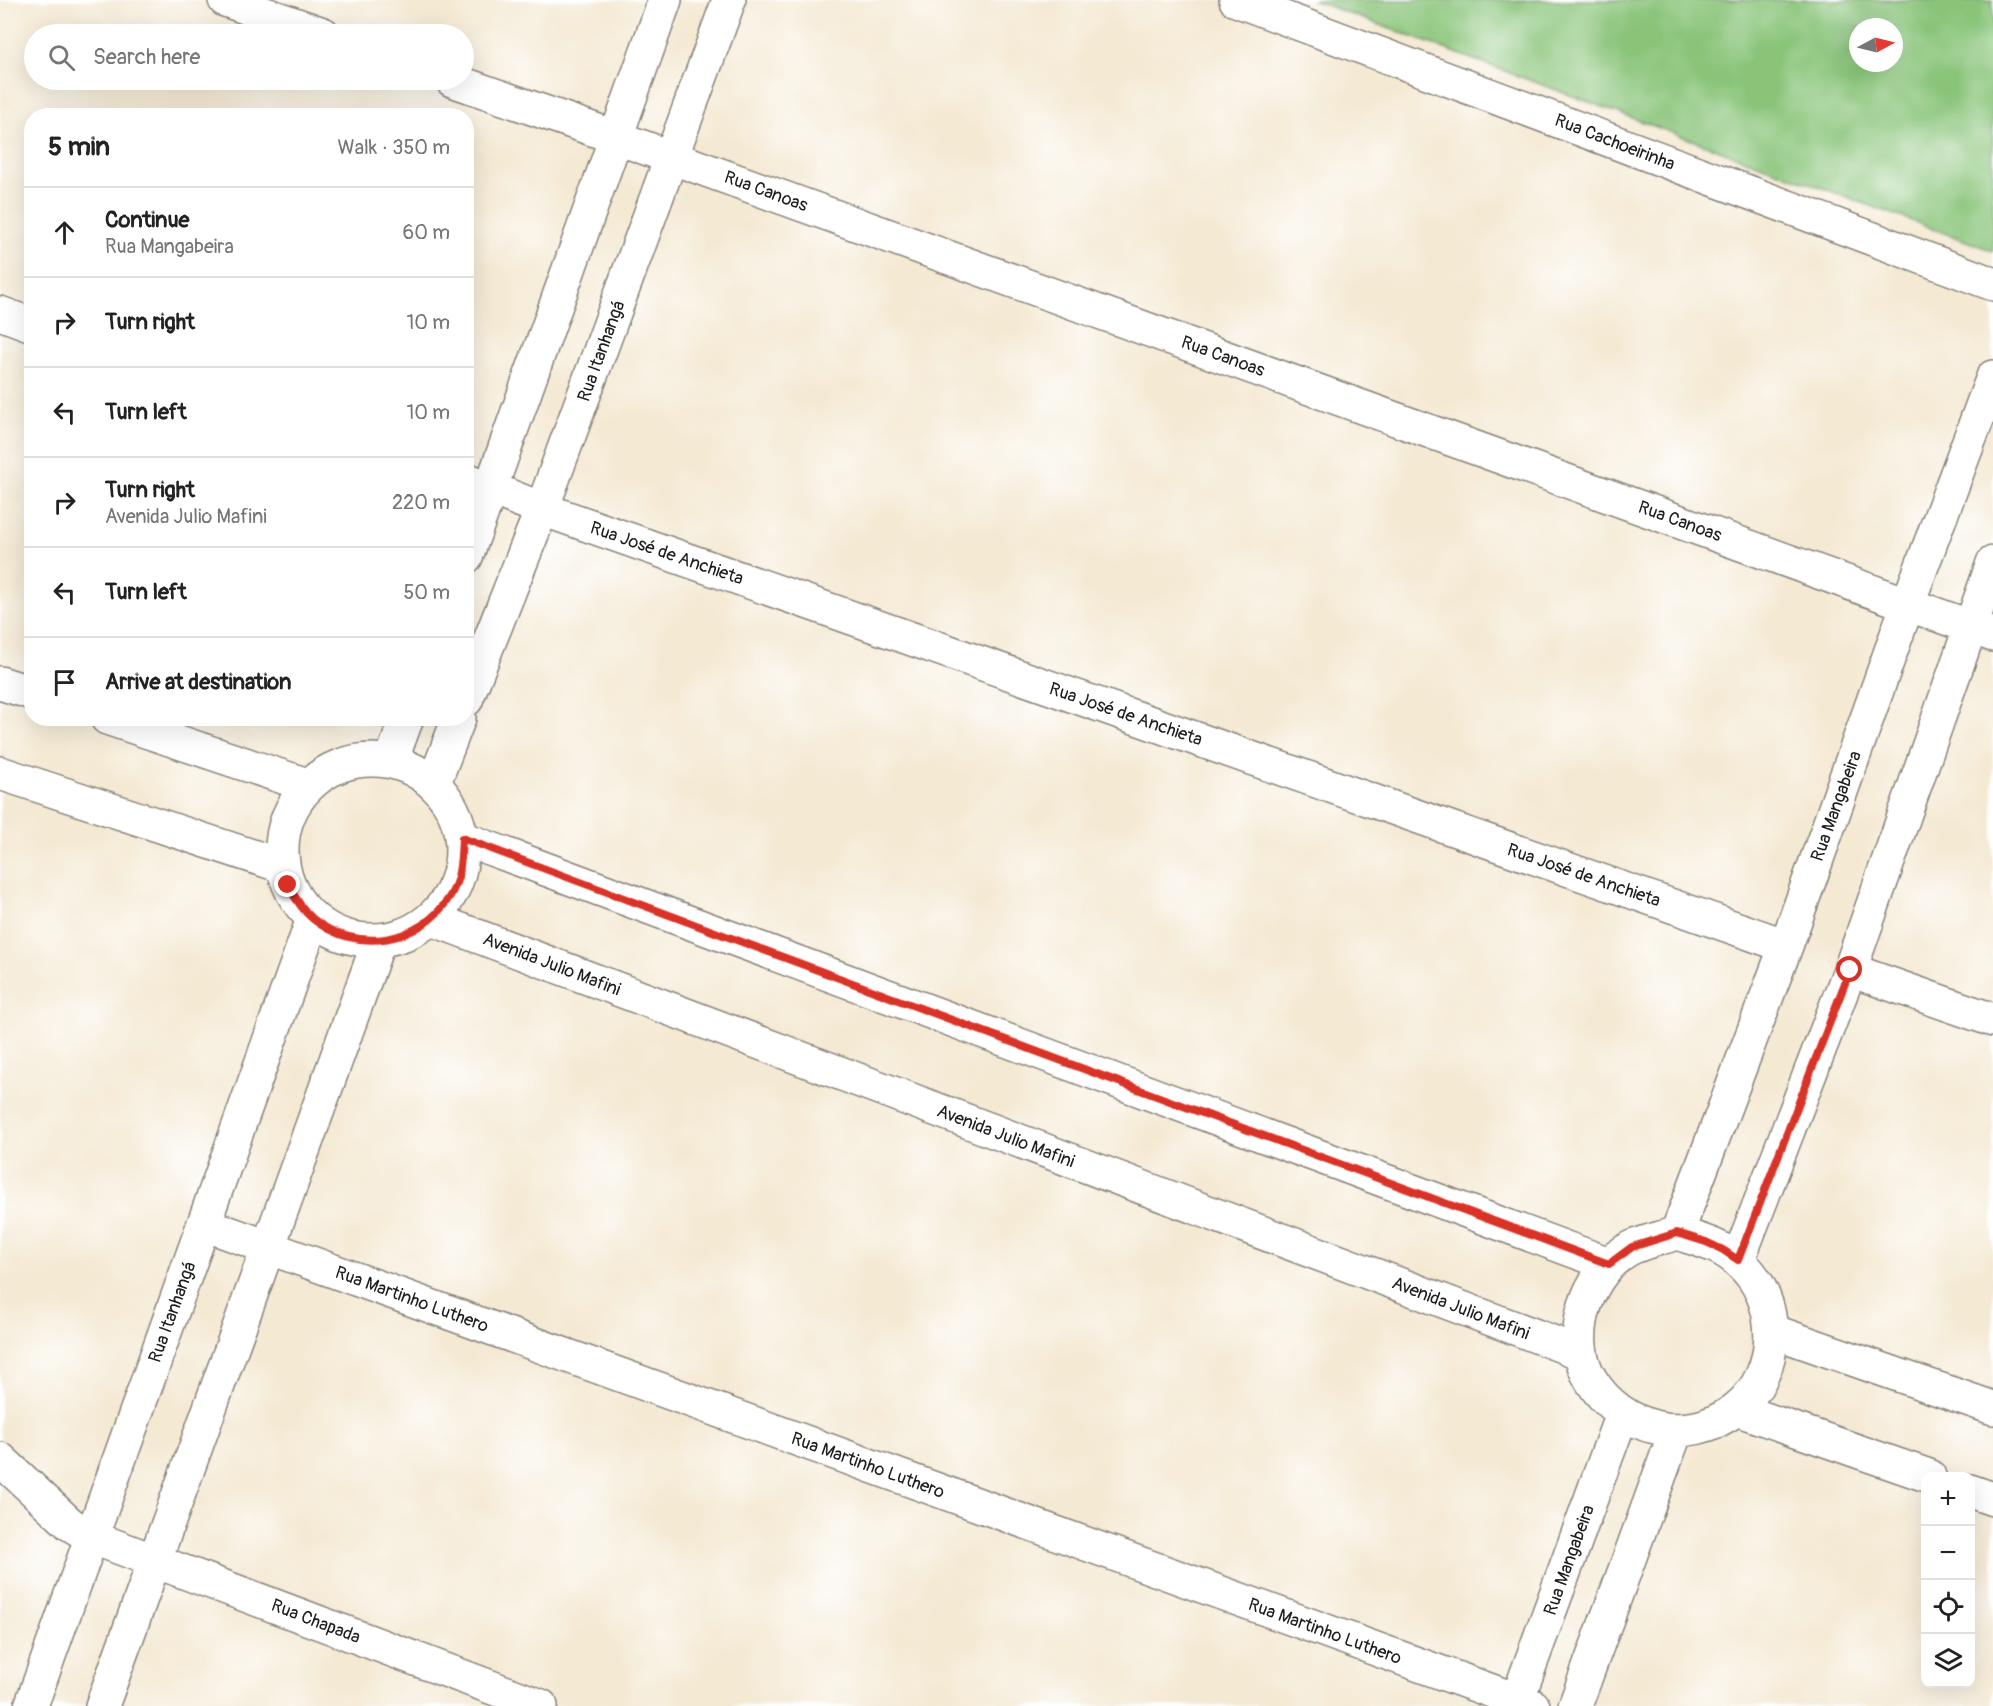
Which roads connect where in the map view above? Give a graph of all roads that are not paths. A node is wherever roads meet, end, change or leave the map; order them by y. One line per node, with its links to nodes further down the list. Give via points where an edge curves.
1 (225, 0): 5 (street)
2 (665, 0): 7 (street)
3 (729, 0): 8 (street, Rua Itanhangá)
4 (1236, 0): 9 (street, Rua Cachoeirinha)
5 (294, 24)
6 (474, 88): 7 (street, Rua Canoas)
7 (615, 137): 8 (street, Rua Canoas); 13 (street)
8 (672, 157): 14 (street, Rua Itanhangá); 17 (street, Rua Canoas)
9 (1993, 284)
10 (0, 313): 11 (street)
11 (24, 322)
12 (1993, 377): 17 (street, Rua Mangabeira)
13 (479, 484): 14 (street, Rua José de Anchieta); 15 (street)
14 (542, 509): 19 (street, Rua Itanhangá); 34 (street, Rua José de Anchieta)
15 (474, 512)
16 (1993, 563): 18 (street)
17 (1908, 603): 18 (street, Rua Canoas); 34 (street, Rua Mangabeira)
18 (1981, 631): 35 (street)
19 (474, 680)
20 (0, 682): 21 (street)
21 (24, 690)
22 (131, 726): 28 (street)
23 (404, 726): 25 (street)
24 (456, 726): 27 (street)
25 (391, 761): 27 (street, via 408,766); 28 (street, via 352,761 328,770)
26 (0, 773): 30 (street)
27 (434, 783): 29 (street, via 453,808)
28 (307, 785): 30 (street, via 285,823)
29 (462, 838): 32 (street, via 461,868 451,896); 41 (street)
30 (282, 866): 31 (street, via 299,904)
31 (313, 919): 33 (street, via 332,932 355,940); 37 (street, Rua Itanhangá)
32 (432, 919): 33 (street, via 407,934); 43 (street, Avenida Julio Mafini)
33 (379, 941): 39 (street)
34 (1786, 946): 38 (street, Rua Mangabeira)
35 (1850, 970): 36 (street); 40 (street)
36 (1993, 1020)
37 (204, 1224): 39 (street, Rua Martinho Luthero); 52 (street, Rua Itanhangá)
38 (1677, 1233): 40 (street, via 1706,1242); 41 (street, via 1632,1247)
39 (268, 1247): 53 (street); 54 (street, Rua Martinho Luthero)
40 (1738, 1260): 42 (street, via 1762,1292)
41 (1609, 1264): 43 (street, via 1590,1290 1580,1321)
42 (1772, 1331): 44 (street); 45 (street, via 1768,1360 1756,1387)
43 (1581, 1353): 46 (street, via 1589,1377 1603,1398)
44 (1993, 1408)
45 (1736, 1409): 47 (street, via 1708,1425); 49 (street)
46 (1622, 1414): 47 (street, via 1647,1426); 54 (street, Rua Mangabeira)
47 (1676, 1431): 58 (street)
48 (0, 1459): 52 (street, Rua Chapada, via 70,1524)
49 (1921, 1473)
50 (1975, 1492): 51 (street)
51 (1993, 1499)
52 (92, 1537): 53 (street, Rua Chapada); 55 (street, Rua Itanhangá)
53 (154, 1561): 56 (street); 57 (street, Rua Chapada)
54 (1522, 1704)
55 (31, 1706)
56 (102, 1706)
57 (541, 1706)
58 (1575, 1706)

